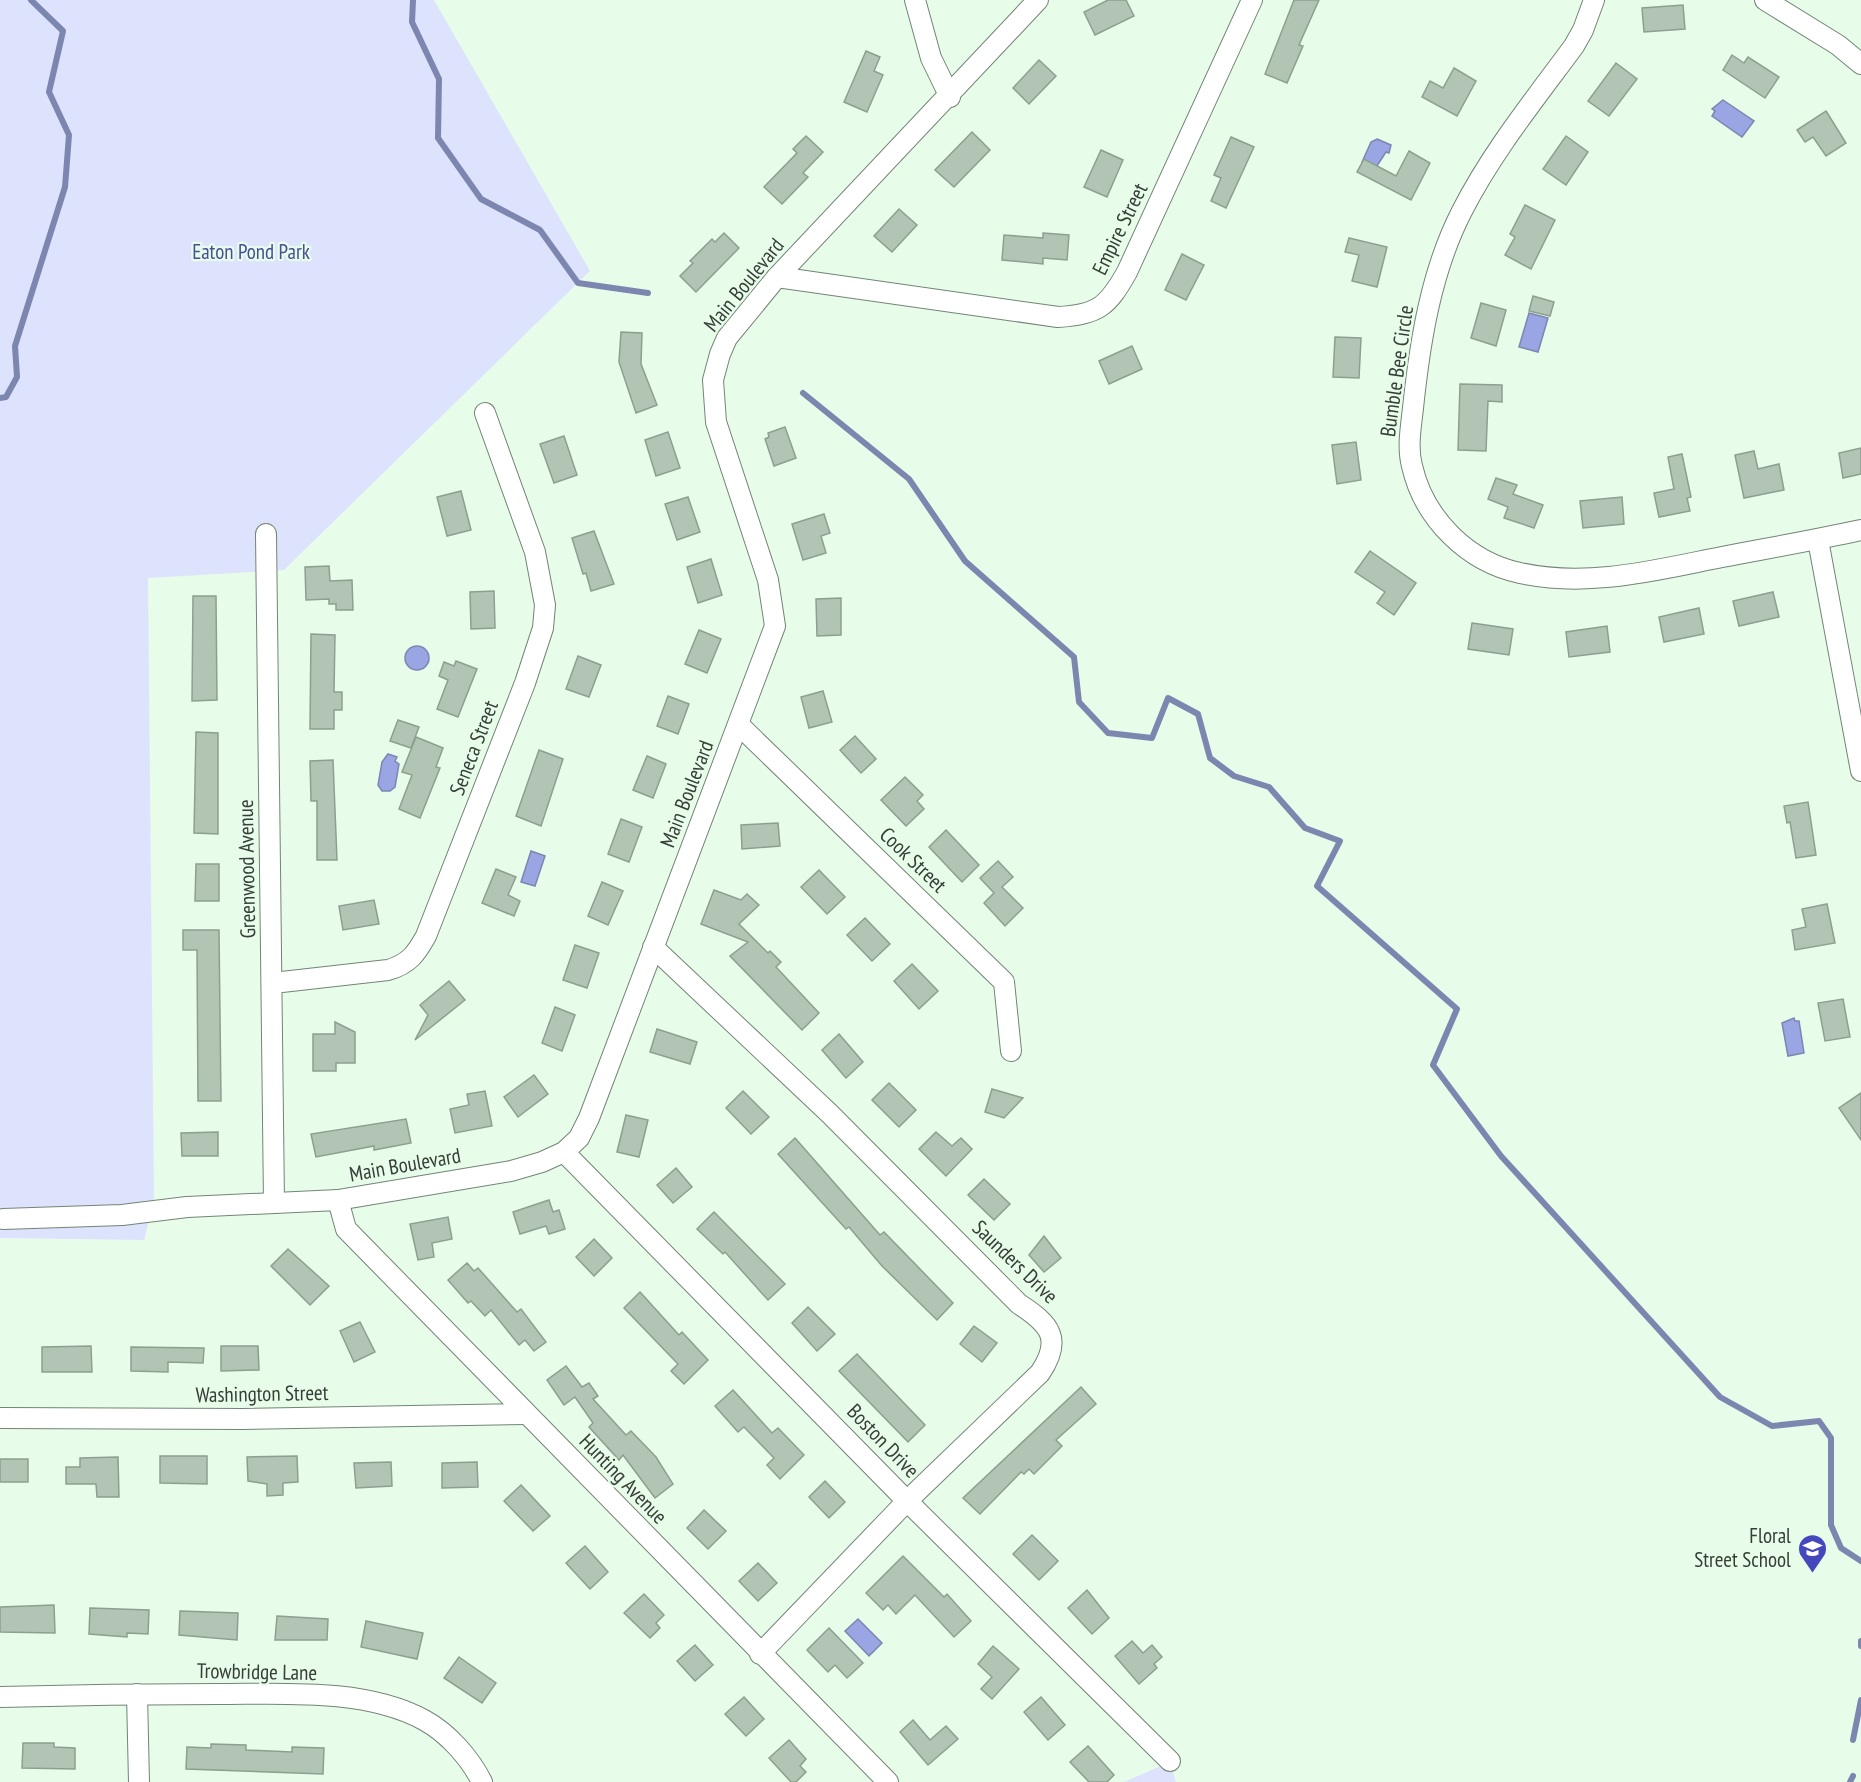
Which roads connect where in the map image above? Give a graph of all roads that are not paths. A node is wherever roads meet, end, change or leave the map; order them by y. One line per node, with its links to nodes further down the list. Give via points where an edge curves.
1 (915, 0): 7 (street, via 931,58)
2 (1038, 0): 7 (street, Main Boulevard)
3 (1252, 0): 8 (street, Empire Street, via 1128,272 1113,296 1098,309 1082,316 1058,316)
4 (1594, 0): 12 (street, Bumble Bee Circle, via 1584,30 1485,170 1444,250 1418,363 1410,443 1412,468 1429,507 1455,541 1489,562 1519,573 1560,579 1609,578)
5 (1765, 0): 6 (street, via 1838,45)
6 (1861, 64)
7 (950, 97): 8 (street, Main Boulevard)
8 (777, 277): 13 (street, Main Boulevard, via 727,338 713,380 716,424 768,580 775,618 772,641)
9 (485, 413): 16 (street, Seneca Street, via 535,552 545,605 543,628 525,683 426,936 414,957 405,965 388,970)
10 (1861, 530): 12 (street, Bumble Bee Circle)
11 (266, 534): 16 (street, Greenwood Avenue)
12 (1818, 540): 14 (street)
13 (739, 725): 15 (street, Main Boulevard); 17 (street, Cook Street, via 1004,982)
14 (1861, 771)
15 (653, 947): 18 (street, Main Boulevard, via 589,1118 579,1138); 24 (street, Saunders Drive, via 830,1114 1048,1329 1053,1350 1040,1373)
16 (273, 983): 20 (street, Greenwood Avenue)
17 (1011, 1050)
18 (564, 1152): 19 (street, Main Boulevard, via 511,1171); 24 (street, Boston Drive)
19 (338, 1200): 20 (street, Main Boulevard); 22 (street, Hunting Avenue, via 346,1229)
20 (274, 1203): 21 (street, Main Boulevard, via 122,1215)
21 (3, 1219)
22 (525, 1414): 23 (street, Washington Street); 25 (street, Hunting Avenue)
23 (0, 1418)
24 (907, 1501): 25 (street, Saunders Drive); 28 (street, Boston Drive)
25 (760, 1654): 31 (street, Hunting Avenue)
26 (136, 1694): 27 (street, Trowbridge Lane); 29 (street); 30 (street, Trowbridge Lane, via 304,1694 369,1701 424,1720 460,1749)
27 (0, 1697)
28 (1170, 1761)
29 (139, 1782)
30 (482, 1782)
31 (888, 1782)

